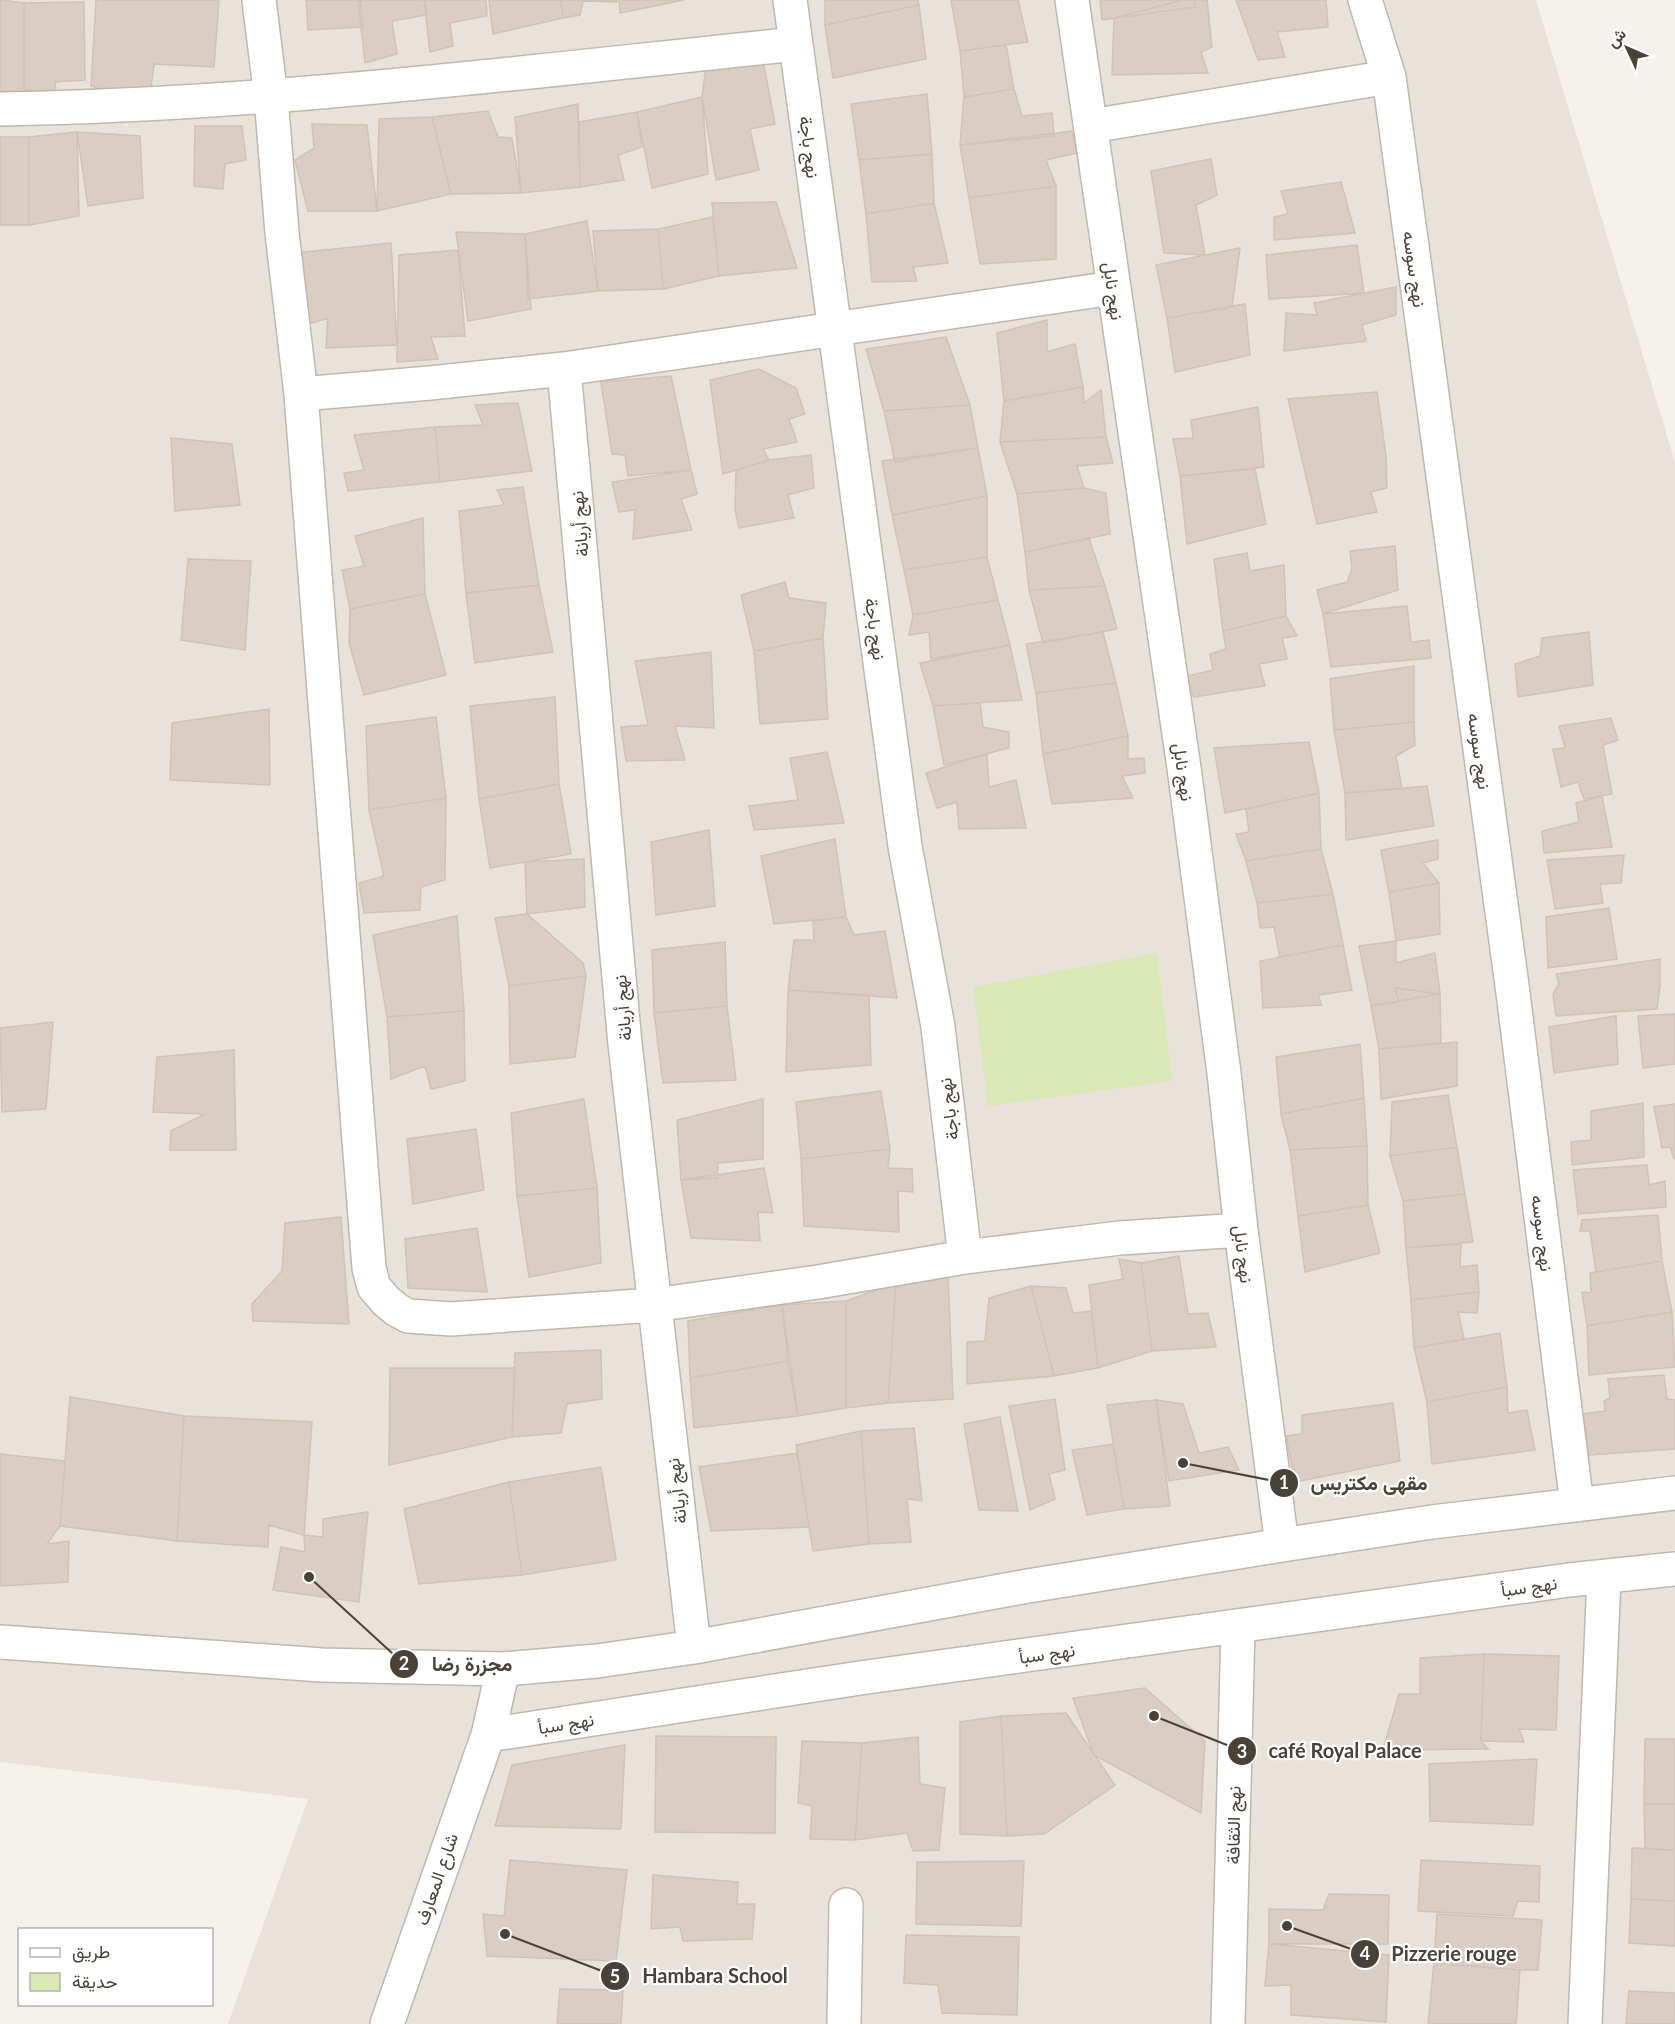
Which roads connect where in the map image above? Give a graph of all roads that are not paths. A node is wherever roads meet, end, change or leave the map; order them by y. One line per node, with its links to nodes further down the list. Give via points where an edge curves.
1 (259, 0): 7 (street)
2 (790, 0): 5 (street, نهج باجة)
3 (1072, 0): 9 (street, نهج نابل)
4 (1365, 0): 6 (street, نهج سوسه)
5 (796, 44): 7 (street); 11 (street, نهج باجة)
6 (1389, 77): 9 (street); 18 (street, نهج سوسه)
7 (271, 97): 8 (street); 13 (street)
8 (0, 109)
9 (1091, 126): 10 (street, نهج نابل)
10 (1113, 288): 11 (street); 14 (street, نهج نابل, via 1184,768)
11 (834, 330): 12 (street); 15 (street, نهج باجة, via 904,846 938,1027)
12 (564, 369): 13 (street); 16 (street, نهج أريانة, via 625,1044)
13 (301, 394): 16 (street, via 369,1268 374,1287 396,1310 408,1316 451,1319)
14 (1241, 1230): 15 (street, via 1120,1238); 19 (street, نهج نابل)
15 (965, 1257): 16 (street)
16 (654, 1305): 24 (street, نهج أريانة)
17 (1675, 1493): 18 (street)
18 (1577, 1505): 19 (street)
19 (1282, 1545): 24 (street)
20 (1675, 1569): 21 (street, نهج سبأ)
21 (1604, 1577): 22 (street, نهج سبأ); 31 (street)
22 (1238, 1627): 26 (street, نهج سبأ, via 860,1678); 30 (street, نهج الثقافة)
23 (0, 1642): 25 (street, via 322,1665)
24 (694, 1647): 25 (street)
25 (503, 1670): 26 (street)
26 (488, 1735): 28 (street, شارع المعارف)
27 (846, 1905): 29 (street)
28 (387, 2024)
29 (844, 2024)
30 (1228, 2024)
31 (1585, 2024)

